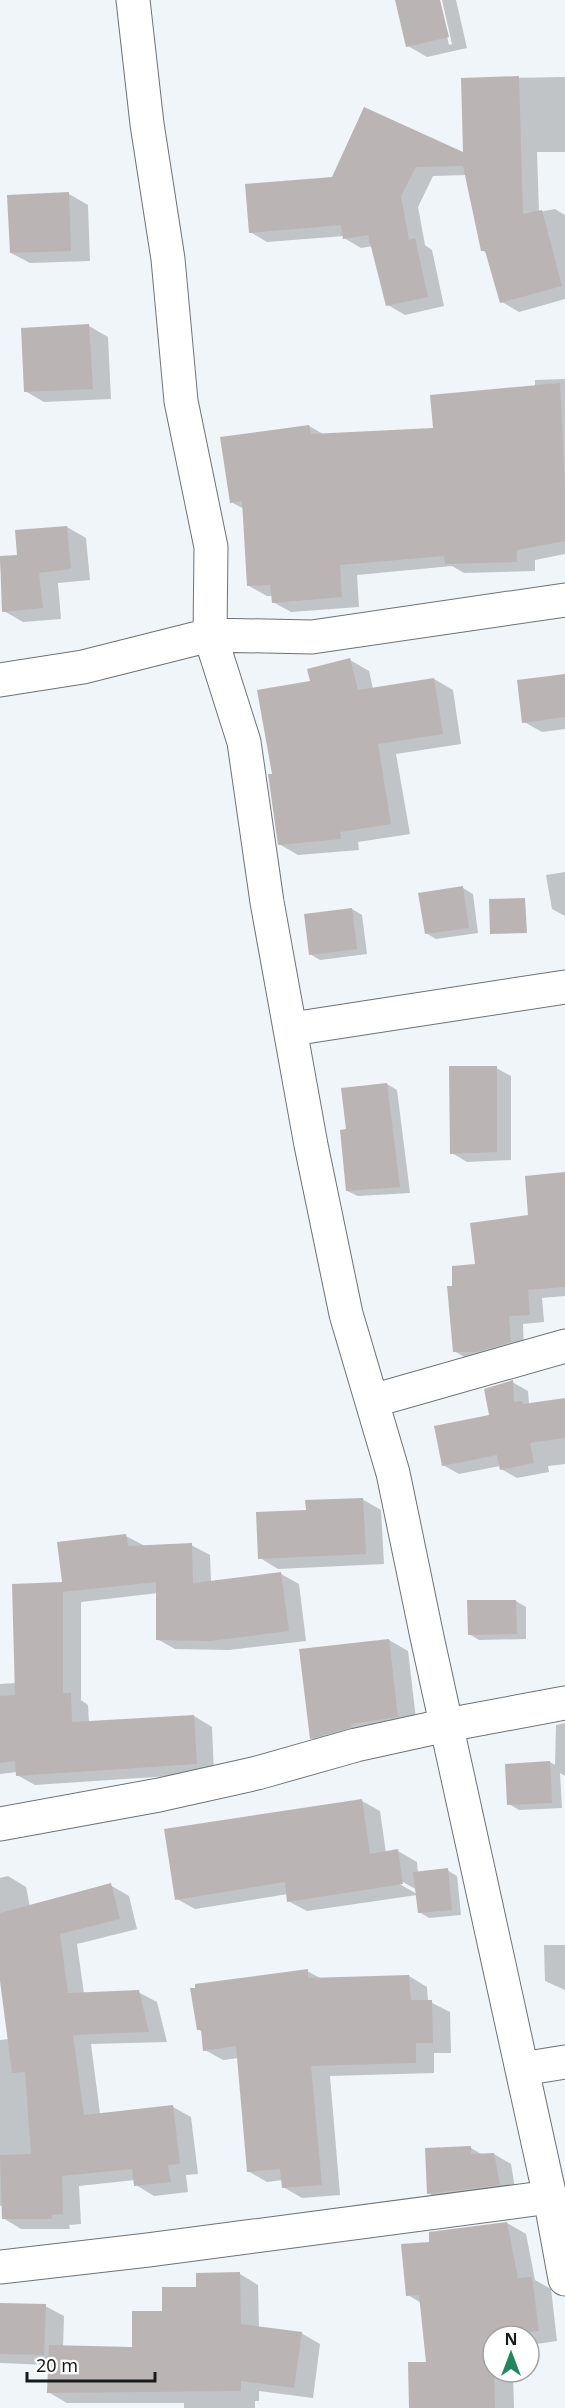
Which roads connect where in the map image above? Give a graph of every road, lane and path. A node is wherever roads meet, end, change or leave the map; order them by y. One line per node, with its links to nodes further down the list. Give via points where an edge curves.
1 (134, 0): 3 (street, via 147,124 168,259 181,401 211,547)
2 (565, 600): 3 (street, via 312,637)
3 (210, 635): 4 (street, via 83,667); 6 (street, via 244,742 267,902)
4 (0, 680)
5 (565, 987): 6 (street)
6 (292, 1029): 8 (street, via 346,1314)
7 (565, 1346): 8 (street)
8 (372, 1401): 10 (street, via 393,1473)
9 (565, 1703): 10 (street)
10 (447, 1725): 11 (street, via 235,1778); 13 (street)
11 (0, 1824)
12 (565, 2062): 13 (street)
13 (522, 2069): 14 (street)
14 (550, 2197): 15 (street); 16 (street)
15 (0, 2267)
16 (565, 2279)

